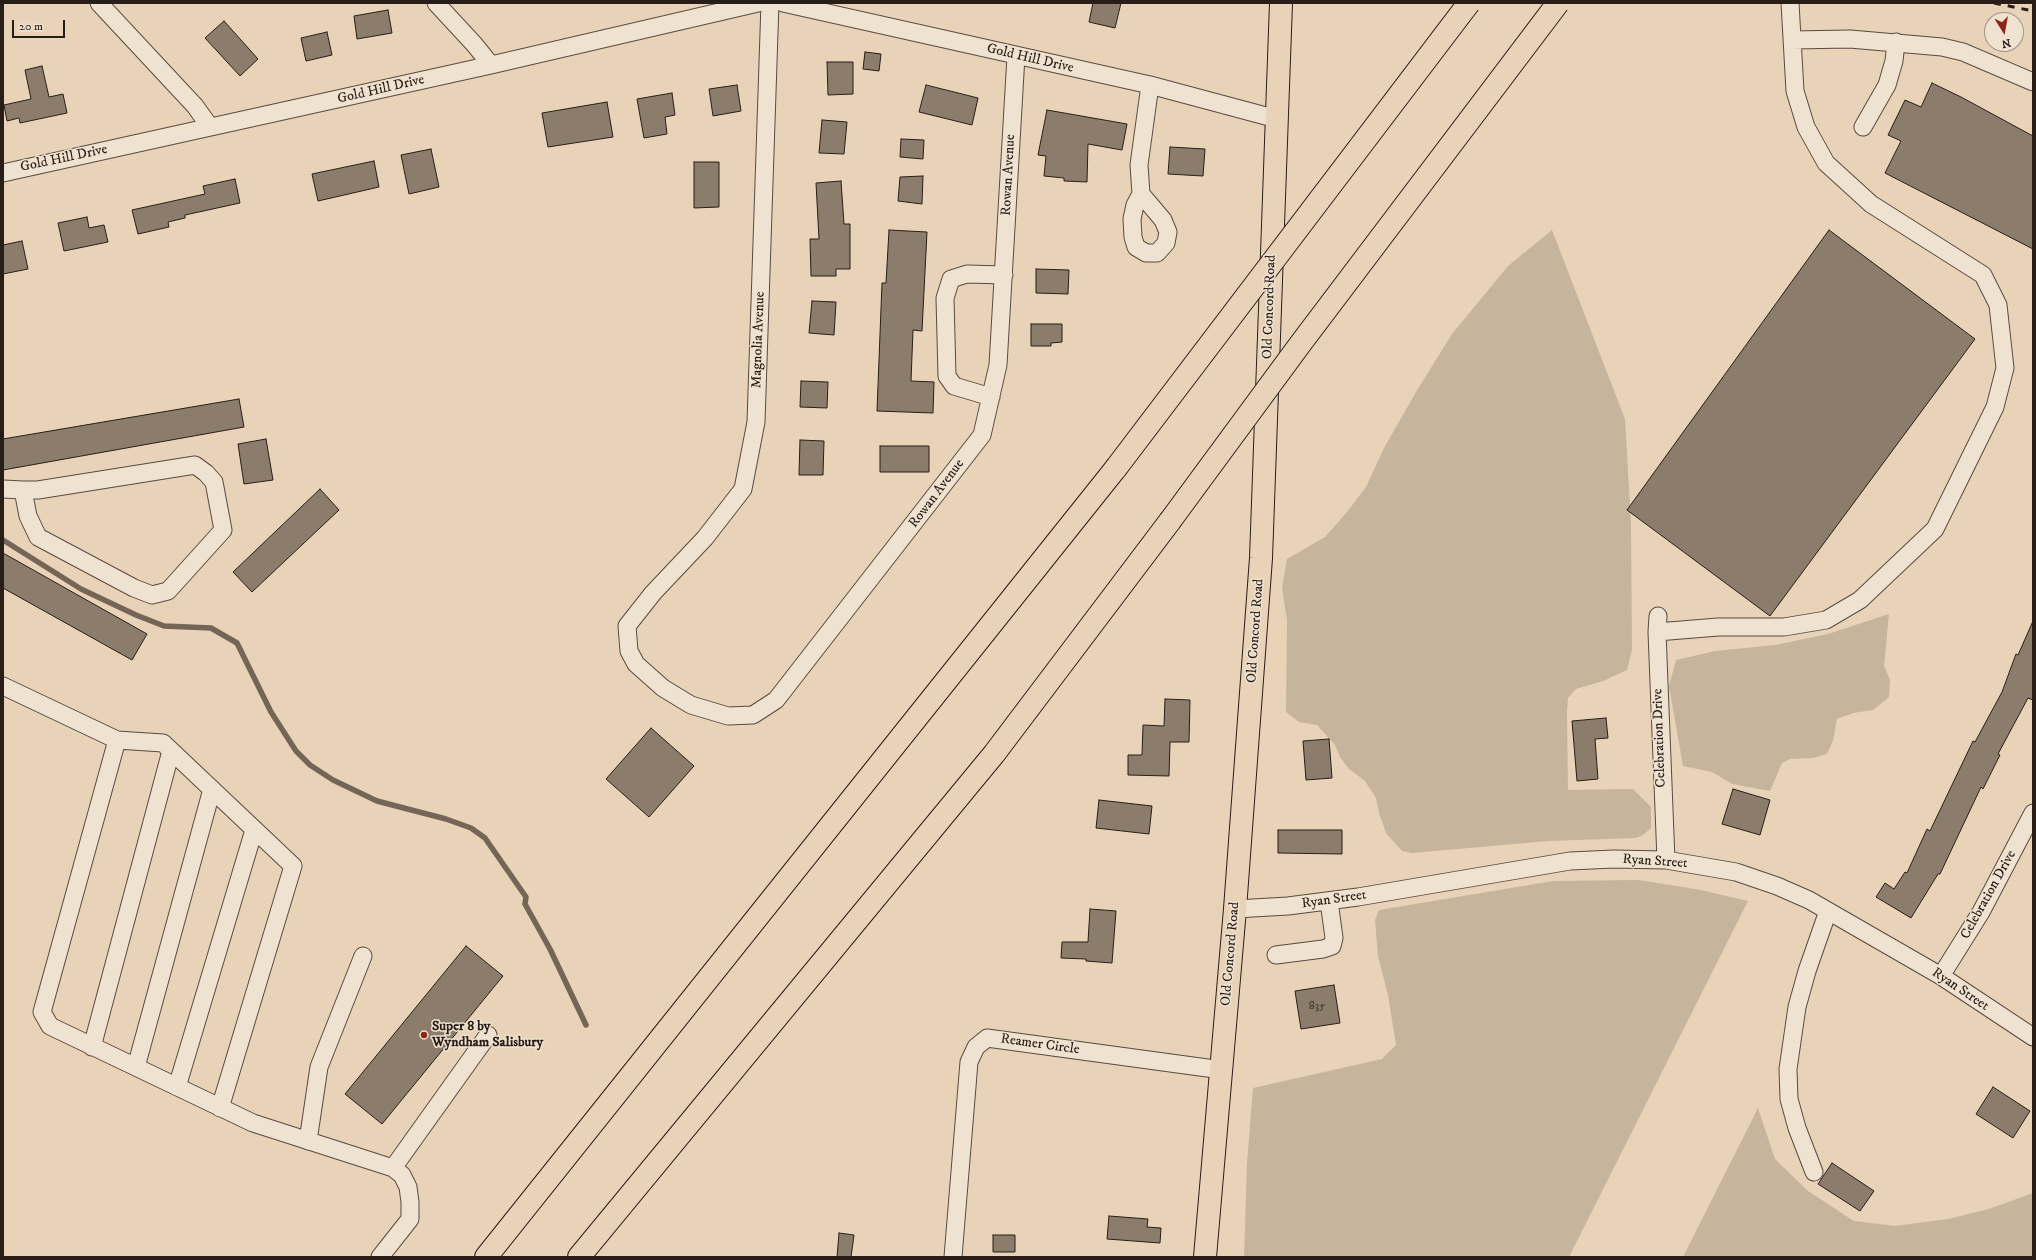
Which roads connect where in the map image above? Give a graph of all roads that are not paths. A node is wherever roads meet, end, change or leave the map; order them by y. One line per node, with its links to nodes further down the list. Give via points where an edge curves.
1 (99, 3): 17 (street, via 195,106)
2 (436, 3): 13 (street)
3 (758, 3): 13 (street, Gold Hill Drive)
4 (770, 3): 25 (street, Magnolia Avenue, via 756,422 743,489 705,538 653,593 627,626)
5 (783, 3): 12 (street, Gold Hill Drive)
6 (1281, 3): 16 (main road, Old Concord Road)
7 (1469, 3): 50 (main road, bridge, via 1116,468)
8 (1558, 3): 51 (main road, bridge, via 994,754)
9 (1790, 3): 10 (street)
10 (1792, 40): 11 (street, via 1850,39); 32 (street, Celebration Drive, via 1795,91 1806,126 1826,163 1871,204 1983,275 1998,305 2005,368 1995,407 1935,529 1860,600 1826,620 1784,627 1657,624)
11 (1896, 42): 14 (street, via 1963,52); 18 (street, via 1889,80)
12 (1016, 56): 15 (street, Gold Hill Drive); 21 (street, Rowan Avenue)
13 (491, 65): 17 (street, Gold Hill Drive)
14 (2033, 82)
15 (1150, 86): 16 (street, Gold Hill Drive); 20 (street, via 1139,165)
16 (1277, 119): 34 (main road, Old Concord Road, via 1261,558)
17 (210, 127): 19 (street, Gold Hill Drive)
18 (1863, 127)
19 (3, 173)
20 (1141, 194)
21 (1004, 275): 22 (street, Rowan Avenue, via 998,365); 22 (street, via 967,274 951,279 945,298 946,376 954,386)
22 (991, 397): 25 (street, Rowan Avenue, via 982,435 776,700 753,715 728,716 691,705 663,688 636,664 629,651)
23 (3, 489): 24 (street)
24 (23, 490): 24 (street, via 38,490 195,465 214,482 224,530 168,591 152,595 38,537 28,516)
25 (628, 632)
26 (3, 686): 27 (street)
27 (117, 740): 28 (street, via 163,743); 41 (street, via 42,1012 50,1026)
28 (171, 751): 29 (street); 41 (street)
29 (212, 790): 31 (street); 42 (street)
30 (2033, 813): 38 (street, Celebration Drive, via 1981,912)
31 (254, 830): 44 (street); 45 (street, via 292,866)
32 (1666, 860): 33 (street, Ryan Street, via 1570,861); 35 (street, Ryan Street, via 1736,872 1777,886)
33 (1329, 901): 34 (street, Ryan Street); 36 (street, via 1334,938 1332,946)
34 (1235, 909): 43 (main road, Old Concord Road)
35 (1828, 911): 38 (street, Ryan Street); 48 (street, via 1797,1008 1788,1069 1789,1099)
36 (1276, 955)
37 (363, 956): 46 (street, via 319,1067)
38 (1941, 976): 40 (street, Ryan Street)
39 (488, 1035): 47 (street)
40 (2033, 1037)
41 (92, 1047): 42 (street)
42 (136, 1067): 44 (street)
43 (1222, 1070): 52 (street, Reamer Circle, via 987,1038 976,1047 969,1062); 53 (main road, Old Concord Road)
44 (177, 1087): 45 (street)
45 (220, 1108): 46 (street, via 253,1123)
46 (308, 1141): 47 (street)
47 (392, 1168): 49 (street, via 402,1175 408,1187 410,1219)
48 (1814, 1172)
49 (380, 1257)
50 (486, 1257)
51 (579, 1257)
52 (953, 1257)
53 (1205, 1257)

